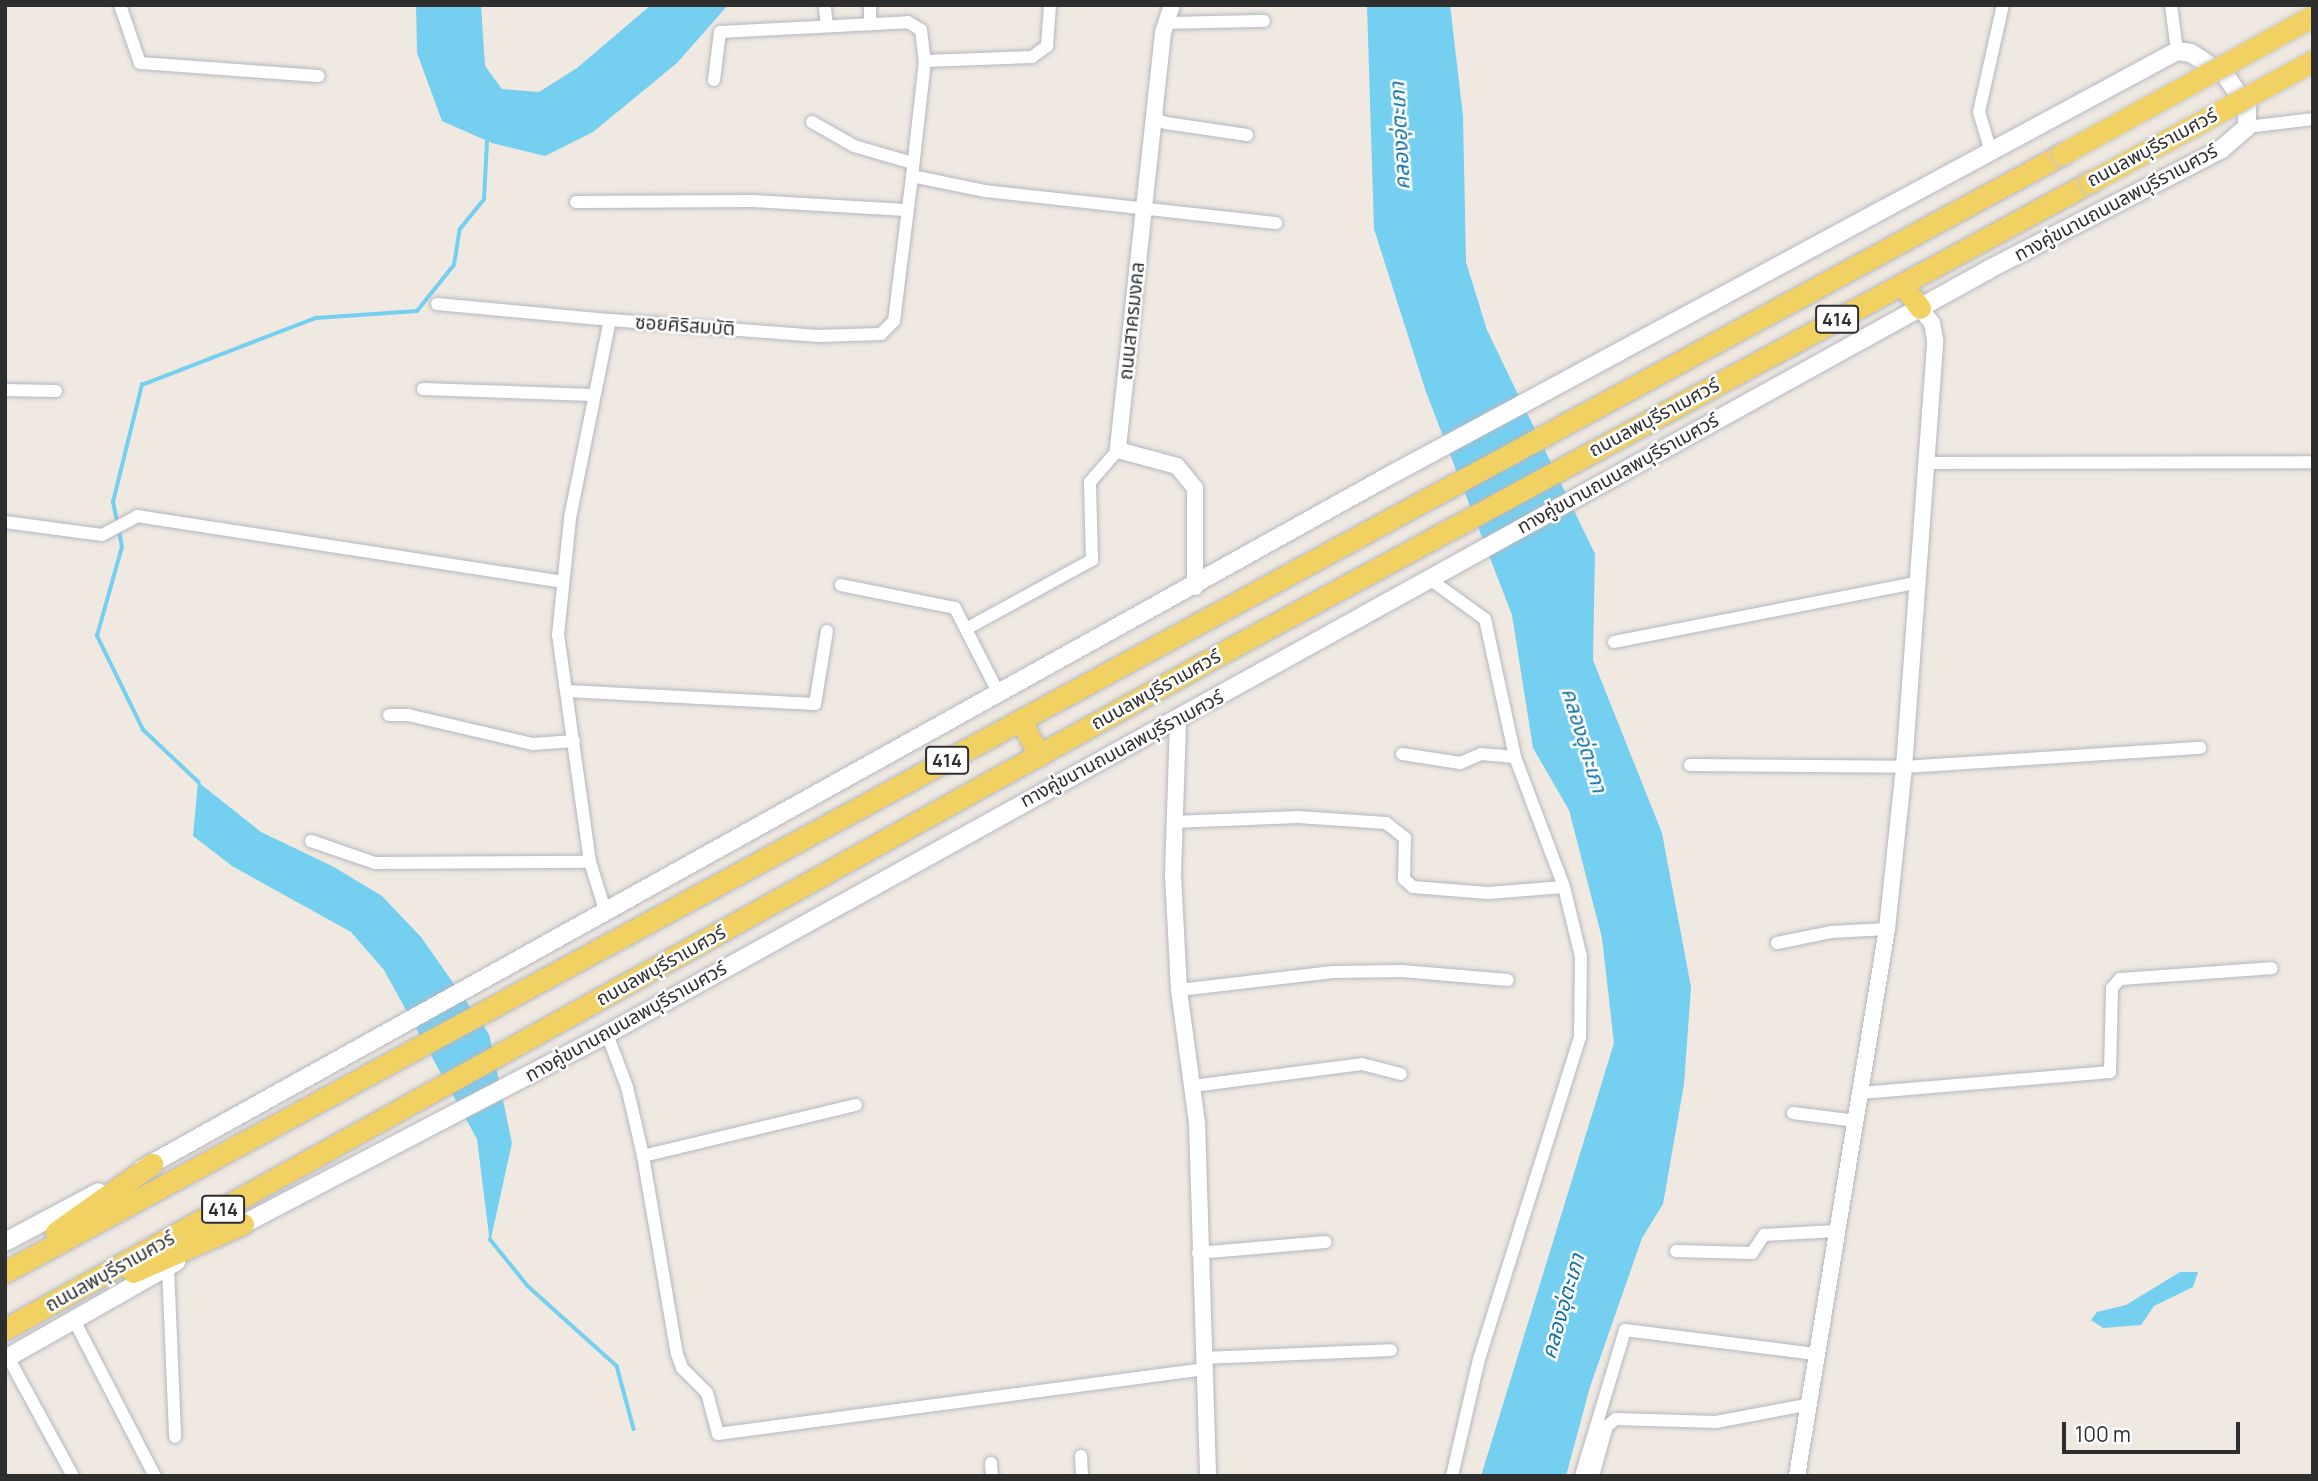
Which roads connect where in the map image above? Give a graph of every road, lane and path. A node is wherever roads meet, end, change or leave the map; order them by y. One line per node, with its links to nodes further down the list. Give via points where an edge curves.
1 (120, 5): 16 (street, via 140,63)
2 (870, 5): 10 (street)
3 (1050, 5): 14 (street, via 1047,46 1032,57)
4 (1172, 5): 11 (street, ถนนสาครมงคล)
5 (2003, 5): 23 (street, via 1979,112)
6 (2171, 5): 13 (street)
7 (825, 9): 12 (street)
8 (2313, 16): 52 (main road, ถนนลพบุรีราเมศวร์ / 414, bridge)
9 (1264, 21): 11 (street)
10 (870, 22): 12 (street); 14 (street, via 908,22 921,30)
11 (1166, 23): 18 (street, ถนนสาครมงคล)
12 (827, 25): 17 (street, via 720,32)
13 (2177, 51): 21 (main road, via 2191,53 2226,76 2247,107); 23 (main road, 414)
14 (926, 61): 24 (street, ซอยศิริสมบัติ)
15 (2313, 61): 29 (main road, ถนนลพบุรีราเมศวร์ / 414, bridge)
16 (319, 76)
17 (714, 80)
18 (1155, 109): 22 (street, via 1158,120); 26 (street, ถนนสาครมงคล)
19 (2313, 119): 21 (street)
20 (812, 122): 24 (street, via 854,146)
21 (2247, 127): 31 (main road, ทางคู่ขนานถนนลพบุรีราเมศวร์ / 414, via 2222,149)
22 (1247, 135)
23 (1991, 152): 45 (main road, 414, via 1385,478)
24 (913, 170): 26 (street, via 985,191); 27 (street, ซอยศิริสมบัติ)
25 (576, 202): 27 (street, via 753,201)
26 (1143, 206): 28 (street); 37 (street, ถนนสาครมงคล)
27 (906, 209): 32 (street, ซอยศิริสมบัติ, via 894,321 881,334 818,336)
28 (1276, 223)
29 (1902, 284): 31 (main road); 57 (main road, ถนนลพบุรีราเมศวร์ / 414)
30 (438, 304): 32 (street)
31 (1920, 308): 39 (street, via 1932,323 1935,340); 41 (main road, ทางคู่ขนานถนนลพบุรีราเมศวร์ / 414)
32 (610, 320): 36 (street, ซอยศิริสมบัติ)
33 (423, 389): 36 (street)
34 (5, 390): 35 (street)
35 (56, 391)
36 (592, 395): 42 (street, ซอยศิริสมบัติ)
37 (1118, 450): 45 (street, via 1177,466 1195,488); 46 (street, via 1090,482 1092,560)
38 (2313, 462): 39 (street)
39 (1925, 463): 43 (street)
40 (5, 522): 42 (street, via 102,535 137,516 320,548)
41 (1432, 575): 53 (main road, ทางคู่ขนานถนนลพบุรีราเมศวร์ / 414); 58 (street, via 1485,619)
42 (562, 582): 49 (street, ซอยศิริสมบัติ, via 558,635)
43 (1916, 583): 48 (street); 60 (street)
44 (841, 585): 46 (street, via 955,608)
45 (1195, 587): 50 (main road, 414)
46 (966, 629): 50 (street)
47 (827, 631): 49 (street, via 815,704)
48 (1614, 642)
49 (567, 691): 54 (street, ซอยศิริสมบัติ)
50 (999, 694): 65 (main road, 414)
51 (389, 715): 54 (street, via 408,715 533,744)
52 (1021, 720): 57 (main road); 87 (main road, ถนนลพบุรีราเมศวร์ / 414, via 491,1012)
53 (1178, 723): 61 (street); 71 (main road, ทางคู่ขนานถนนลพบุรีราเมศวร์ / 414, via 1049,786)
54 (574, 741): 63 (street, ซอยศิริสมบัติ)
55 (2200, 748): 60 (street)
56 (1402, 754): 58 (street, via 1460,763 1481,754)
57 (1039, 756): 88 (main road, ถนนลพบุรีราเมศวร์ / 414)
58 (1515, 757): 64 (street)
59 (1690, 765): 60 (street)
60 (1905, 767): 66 (street)
61 (1173, 822): 64 (street, via 1298,817 1386,823 1405,838 1404,879 1413,887 1488,893); 70 (street)
62 (311, 841): 63 (street, via 375,863)
63 (590, 862): 65 (street, ซอยศิริสมบัติ)
64 (1564, 887): 102 (street, via 1581,957 1580,1037 1479,1359)
65 (606, 913): 79 (main road, 414)
66 (1887, 929): 67 (street, via 1831,932); 74 (street)
67 (1777, 943)
68 (2272, 968): 74 (street, via 2120,979 2112,988 2110,1072)
69 (1508, 980): 70 (street, via 1402,971 1333,972)
70 (1179, 990): 73 (street)
71 (607, 1034): 78 (street, via 627,1087); 80 (main road, ทางคู่ขนานถนนลพบุรีราเมศวร์ / 414)
72 (1401, 1073): 73 (street, via 1362,1064)
73 (1194, 1086): 85 (street)
74 (1861, 1093): 77 (street)
75 (856, 1105): 78 (street)
76 (1793, 1113): 77 (street)
77 (1856, 1121): 81 (street)
78 (643, 1156): 94 (street, via 677,1354 682,1368 707,1394 719,1434)
79 (152, 1164): 82 (main road, 414); 87 (main road)
80 (243, 1224): 86 (main road, ทางคู่ขนานถนนลพบุรีราเมศวร์ / 414); 88 (main road)
81 (1836, 1231): 84 (street, via 1764,1235 1752,1253); 92 (street)
82 (5, 1242)
83 (1326, 1242): 85 (street)
84 (1676, 1251)
85 (1198, 1253): 94 (street)
86 (168, 1266): 89 (main road, ทางคู่ขนานถนนลพบุรีราเมศวร์ / 414); 96 (street)
87 (5, 1269)
88 (49, 1306): 90 (main road, ถนนลพบุรีราเมศวร์ / 414)
89 (74, 1320): 93 (main road, ทางคู่ขนานถนนลพบุรีราเมศวร์ / 414); 99 (street)
90 (5, 1329)
91 (1391, 1350): 94 (street)
92 (1815, 1354): 95 (street); 103 (street, via 1625,1330)
93 (6, 1358): 98 (street)
94 (1203, 1364): 101 (street)
95 (1806, 1405): 104 (street, via 1716,1423 1616,1419 1607,1426); 105 (street)
96 (175, 1437)
97 (1081, 1456): 100 (street)
98 (74, 1476)
99 (155, 1476)
100 (1082, 1476)
101 (1208, 1476)
102 (1452, 1476)
103 (1581, 1476)
104 (1593, 1476)
105 (1797, 1476)

